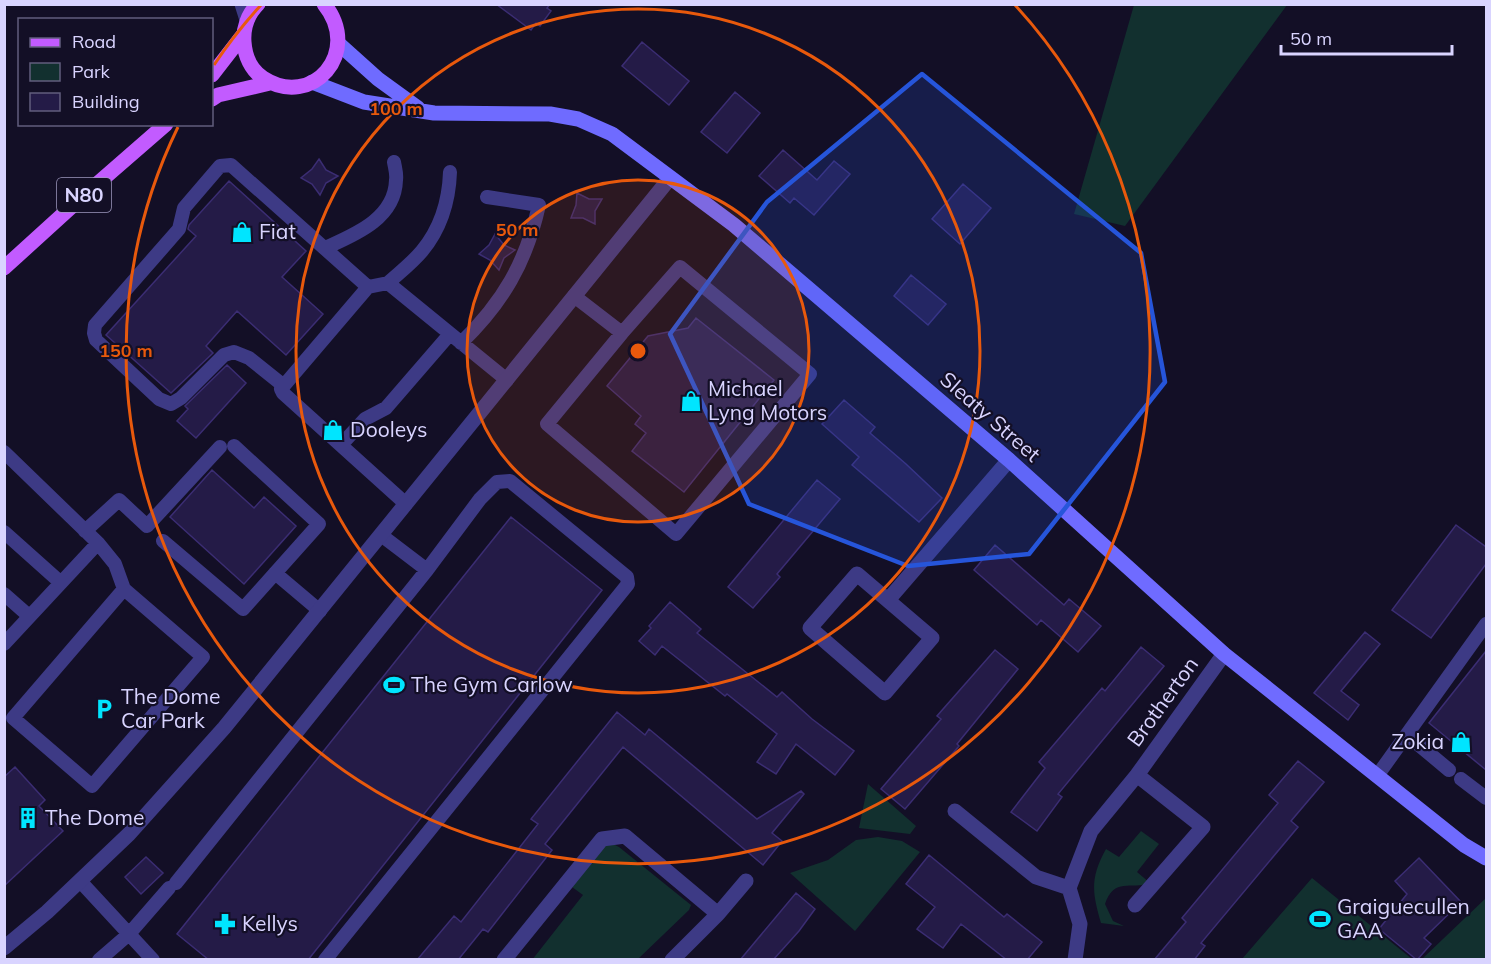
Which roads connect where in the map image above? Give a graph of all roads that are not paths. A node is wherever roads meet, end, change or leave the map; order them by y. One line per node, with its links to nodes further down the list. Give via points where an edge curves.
1 (242, 4): 4 (street)
2 (258, 4): 4 (main road)
3 (332, 8): 5 (main road)
4 (245, 27): 6 (main road); 8 (main road, via 244,50 250,64)
5 (339, 44): 7 (main road, via 335,59); 10 (street)
6 (213, 74)
7 (312, 82): 8 (main road, via 298,87); 10 (street, Sleaty Street, via 364,102)
8 (270, 83): 9 (main road)
9 (213, 98)
10 (422, 111): 14 (street, Sleaty Street, via 550,114 578,119 612,134)
11 (164, 126): 17 (main road, N80)
12 (394, 162): 16 (lane, via 393,195 382,213 369,227)
13 (450, 172): 18 (lane, via 446,207 431,238 422,252)
14 (670, 178): 20 (street); 27 (street, Sleaty Street, via 734,225)
15 (487, 197): 22 (lane, via 540,205 514,278 481,323)
16 (325, 248): 19 (lane); 24 (lane, via 231,165 220,166 184,208 179,229 95,325 96,340 159,399 171,404 224,355 234,352 249,358)
17 (4, 268)
18 (388, 283): 19 (lane); 22 (lane)
19 (368, 287): 24 (lane)
20 (574, 296): 21 (lane); 23 (street)
21 (622, 333): 21 (lane, via 680,267 810,374 676,534 547,424)
22 (456, 339): 23 (lane); 25 (lane, via 386,408 365,419)
23 (507, 380): 28 (street)
24 (284, 386): 25 (lane, via 283,393)
25 (341, 445): 28 (lane)
26 (4, 452): 29 (lane)
27 (1009, 460): 39 (street); 44 (street, Sleaty Street)
28 (406, 504): 31 (street)
29 (85, 531): 33 (lane); 35 (lane, via 119,500 147,526 227,447 319,524)
30 (4, 532): 36 (lane)
31 (381, 535): 34 (lane); 40 (street)
32 (163, 541): 35 (lane, via 243,609)
33 (98, 543): 36 (lane); 37 (lane, via 115,564)
34 (427, 570): 58 (lane, via 173,886); 62 (lane, via 480,500 497,483 510,481 627,577 628,585)
35 (275, 573): 40 (lane)
36 (60, 582): 41 (lane)
37 (124, 589): 37 (lane, via 203,657 92,786 13,718)
38 (4, 594): 41 (lane)
39 (888, 600): 39 (street, via 932,638 885,693 810,628 857,574)
40 (320, 610): 53 (street, via 224,728 129,834)
41 (29, 616): 43 (lane)
42 (1486, 624): 45 (lane)
43 (4, 644)
44 (1224, 654): 47 (street, Brotherton); 48 (street, Sleaty Street)
45 (1407, 735): 46 (lane); 48 (lane)
46 (1449, 770)
47 (1137, 775): 55 (street, Brotherton, via 1091,831); 56 (street, Brotherton, via 1203,827)
48 (1377, 776): 52 (street, Sleaty Street)
49 (1461, 779): 50 (lane)
50 (1486, 798)
51 (955, 811): 55 (street, via 1036,876)
52 (1486, 858)
53 (80, 881): 58 (lane); 59 (street)
54 (746, 881): 57 (street)
55 (1069, 888): 65 (street, via 1080,924)
56 (1135, 905)
57 (718, 914): 63 (street, via 625,836 602,839); 64 (street)
58 (129, 934): 60 (lane); 61 (lane)
59 (4, 948)
60 (99, 960)
61 (153, 960)
62 (325, 960)
63 (504, 960)
64 (672, 960)
65 (1075, 960)

